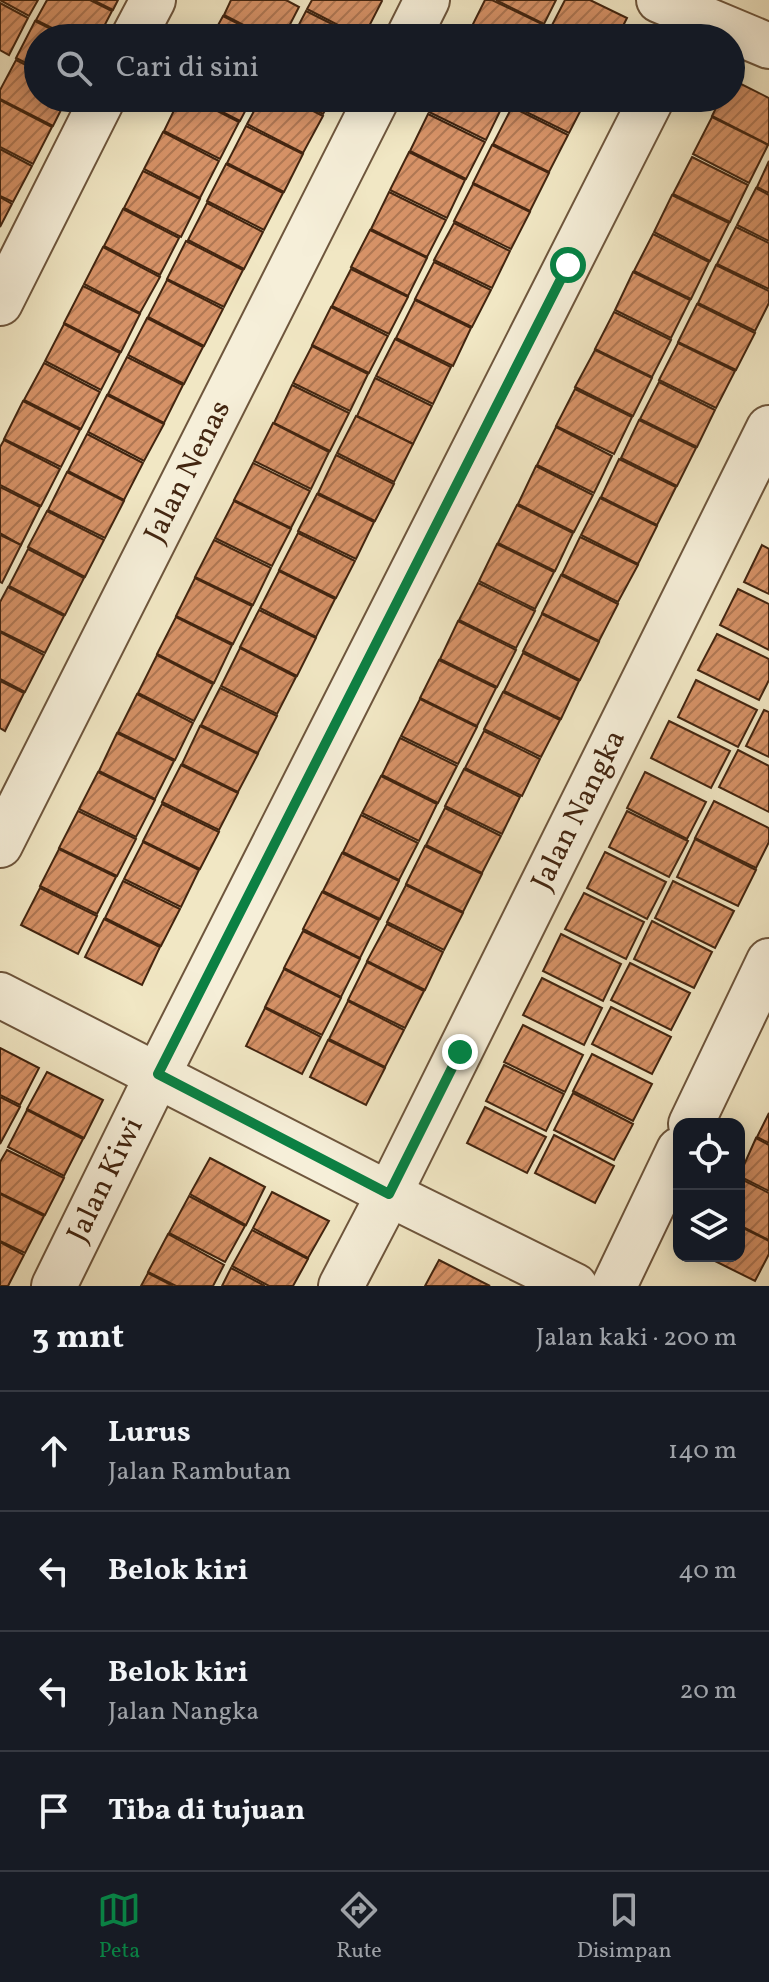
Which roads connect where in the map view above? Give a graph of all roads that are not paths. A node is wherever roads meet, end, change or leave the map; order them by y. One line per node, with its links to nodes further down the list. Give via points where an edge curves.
1 (153, 0): 4 (street)
2 (427, 0): 5 (street)
3 (679, 18): 6 (street)
4 (140, 24)
5 (415, 24)
6 (698, 24)
7 (745, 39): 8 (street)
8 (769, 46)
9 (96, 112): 12 (street)
10 (370, 112): 14 (street, Jalan Nenas)
11 (645, 112): 17 (street, Jalan Kiwi)
12 (0, 303)
13 (769, 428): 20 (street, Jalan Nangka)
14 (0, 845)
15 (769, 961): 18 (street)
16 (0, 995): 17 (street)
17 (158, 1074): 20 (street); 21 (street, Jalan Kiwi)
18 (694, 1118)
19 (673, 1163): 24 (street)
20 (389, 1194): 22 (street, Jalan Nangka); 23 (street)
21 (54, 1286)
22 (341, 1286)
23 (575, 1286)
24 (614, 1286)

